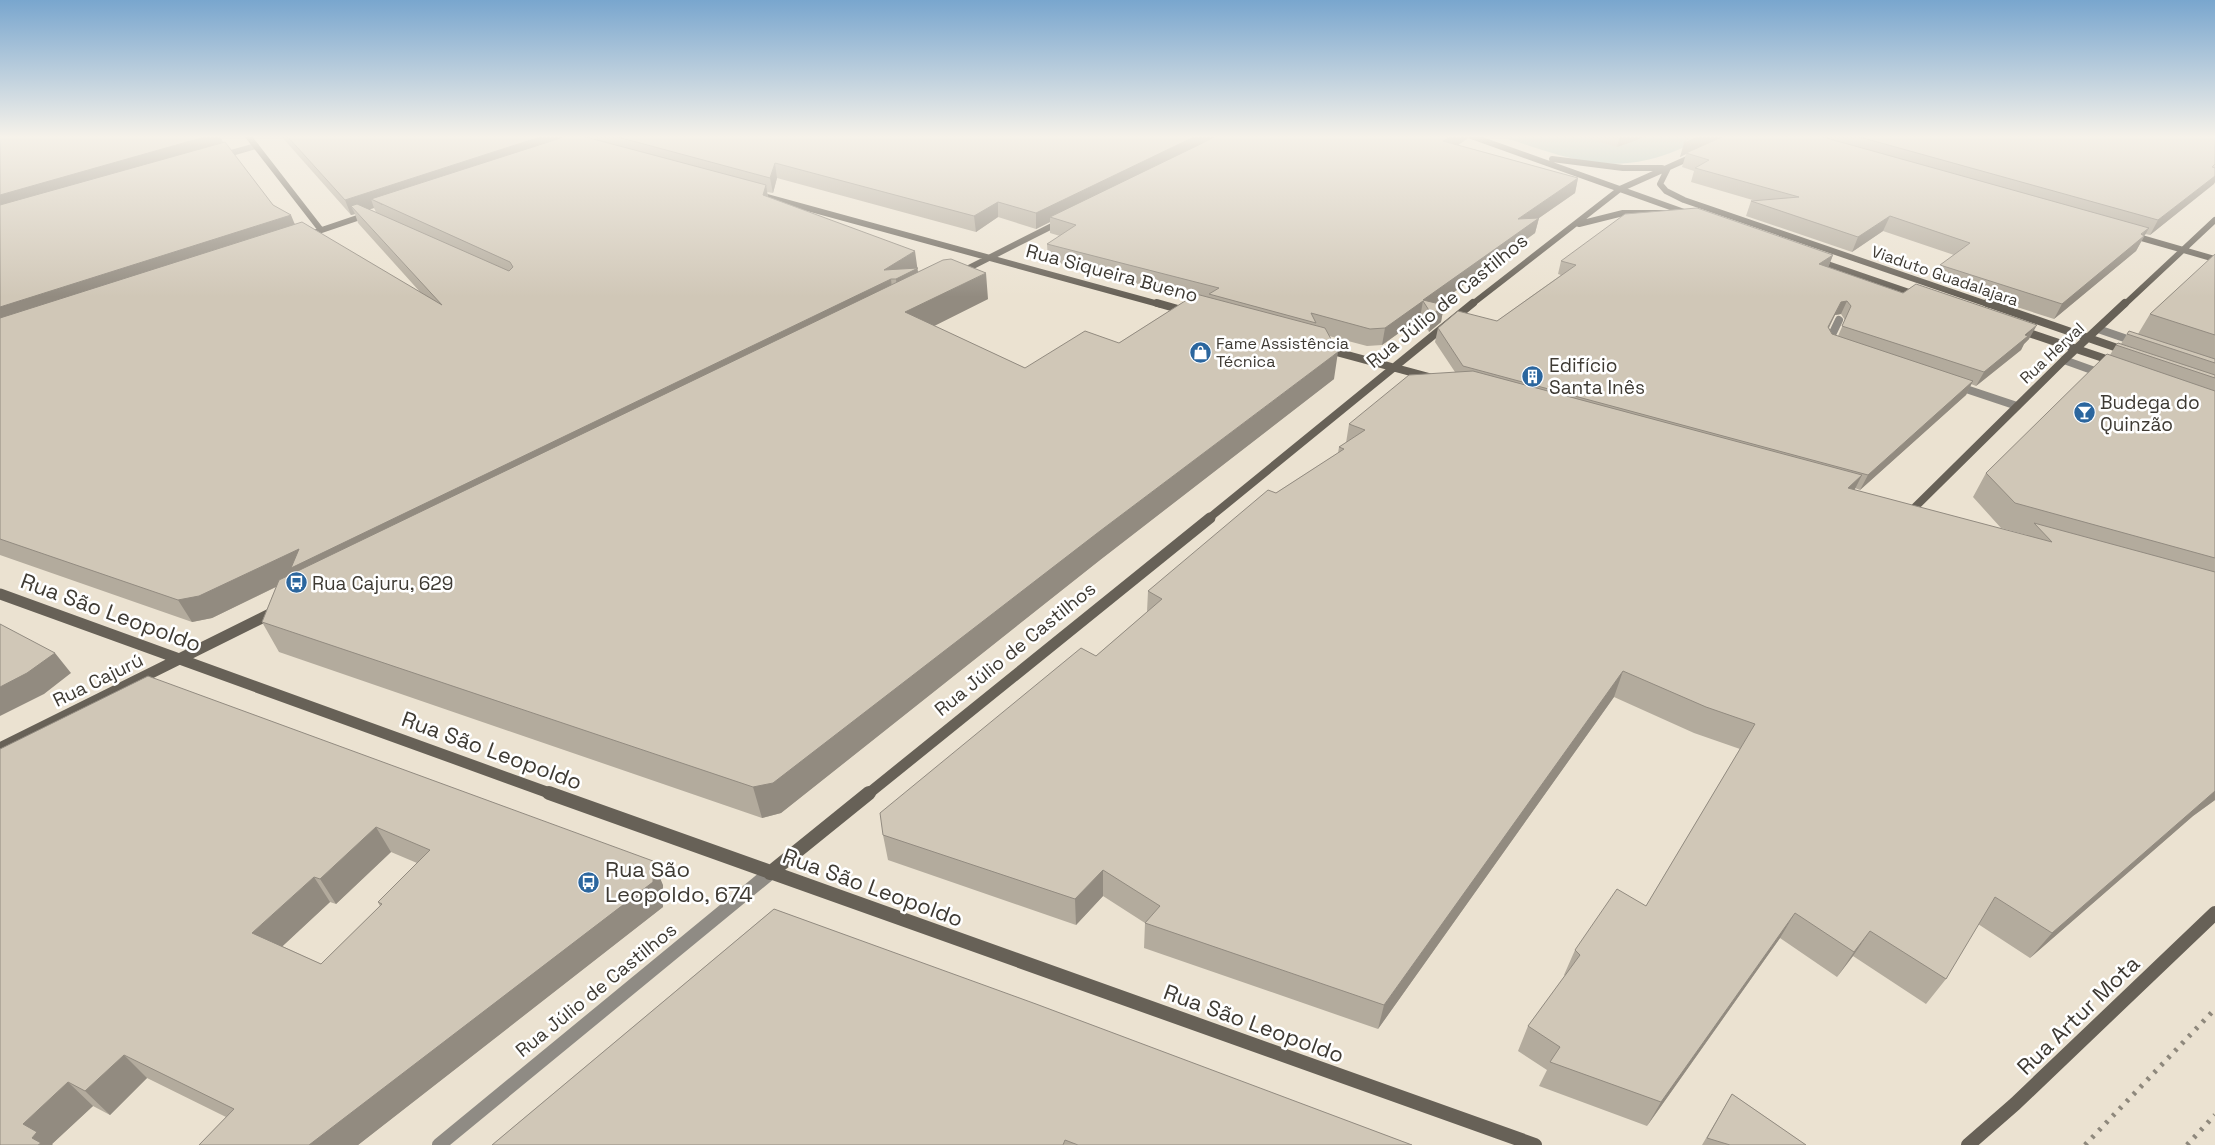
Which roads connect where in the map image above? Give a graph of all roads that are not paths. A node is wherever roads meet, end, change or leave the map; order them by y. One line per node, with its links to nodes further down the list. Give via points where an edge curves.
1 (290, 189): 12 (street)
2 (1620, 189): 11 (street, Rua Júlio de Castilhos)
3 (1621, 189): 11 (street, via 1696,217 1647,210 1628,211 1608,214)
4 (1665, 189): 28 (street, Viaduto Guadalajara, via 1723,214)
5 (745, 191): 16 (street, Rua Siqueira Bueno)
6 (373, 213): 7 (street)
7 (364, 216): 10 (street); 12 (street)
8 (1073, 216): 16 (street)
9 (2215, 220): 15 (street, Rua Herval)
10 (375, 221)
11 (1571, 227): 31 (street, Rua Júlio de Castilhos)
12 (321, 230): 14 (street)
13 (2126, 233): 15 (street)
14 (297, 238)
15 (2181, 249): 18 (street); 24 (street, Rua Herval)
16 (990, 257): 19 (street); 21 (street, Rua Siqueira Bueno)
17 (1810, 258): 20 (street, Viaduto Guadalajara)
18 (2215, 259)
19 (948, 278)
20 (1922, 296)
21 (1193, 313)
22 (1839, 320): 26 (street, via 1828,343)
23 (2007, 325): 30 (street, Viaduto Guadalajara)
24 (2098, 329): 25 (street); 29 (street, Rua Herval)
25 (2143, 344)
26 (1838, 346)
27 (1315, 347): 31 (street)
28 (2132, 353)
29 (2064, 360): 32 (street); 35 (street, Rua Herval)
30 (2120, 364)
31 (1396, 368): 33 (street); 41 (street, Rua Júlio de Castilhos)
32 (2108, 376)
33 (1437, 379)
34 (1950, 384): 35 (street)
35 (2017, 406): 36 (street, Rua Herval, via 1916,512)
36 (1892, 505)
37 (0, 594): 39 (street, Rua São Leopoldo)
38 (284, 607): 39 (street, Rua Cajurú)
39 (180, 659): 40 (street, Rua Cajurú); 41 (street, Rua São Leopoldo)
40 (0, 748)
41 (770, 873): 43 (street, Rua Júlio de Castilhos); 44 (street, Rua São Leopoldo)
42 (2215, 914): 45 (street, Rua Artur Mota)
43 (439, 1145)
44 (1535, 1145)
45 (1968, 1145)

